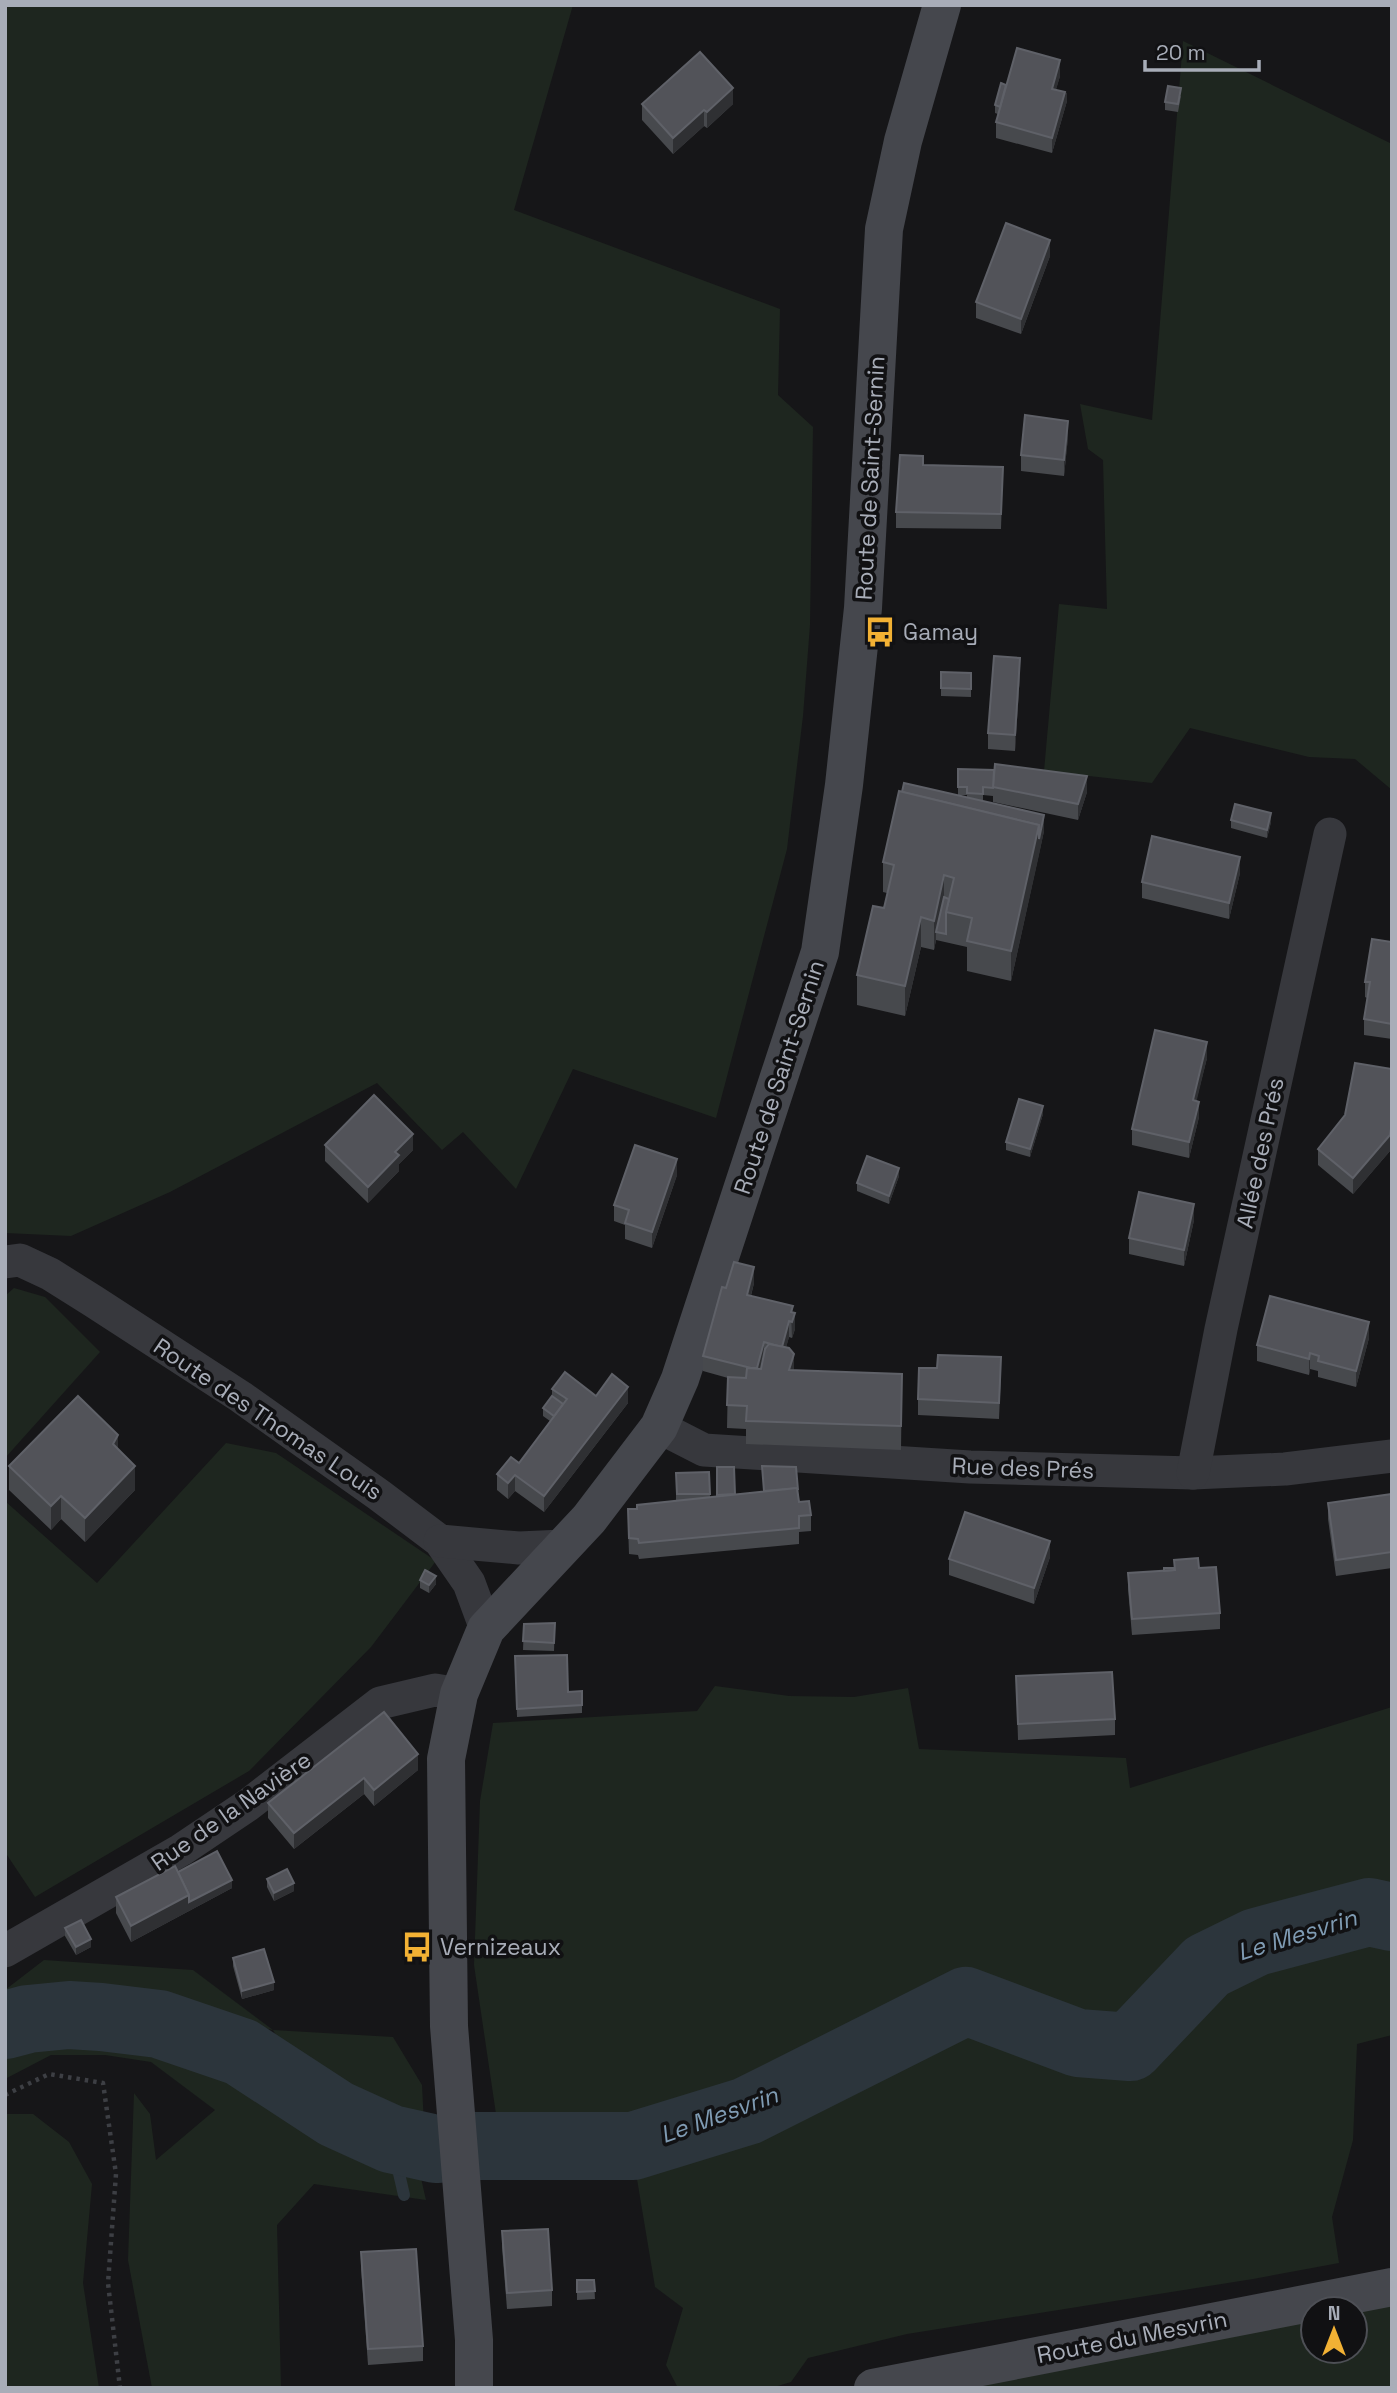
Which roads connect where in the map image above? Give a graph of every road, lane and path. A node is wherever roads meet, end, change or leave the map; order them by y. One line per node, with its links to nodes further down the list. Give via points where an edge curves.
1 (942, 5): 4 (street, Route de Saint-Sernin, via 903,141 884,229 863,608 820,952 680,1379)
2 (1330, 834): 6 (street, Allée des Prés, via 1221,1329)
3 (5, 1262): 7 (street, Route des Thomas Louis, via 20,1260 93,1301 251,1405)
4 (659, 1427): 6 (street, Rue des Prés, via 704,1450 970,1467); 8 (street, Route de Saint-Sernin)
5 (1392, 1457): 6 (street, Rue des Prés)
6 (1194, 1473)
7 (440, 1541): 8 (street, via 519,1548); 9 (street, Route des Thomas Louis, via 469,1583)
8 (563, 1546): 9 (street, Route de Saint-Sernin)
9 (486, 1629): 10 (street, Route de Saint-Sernin)
10 (460, 1694): 11 (street, Rue de la Navière, via 435,1690 380,1703 248,1805 181,1850); 15 (street, Route de Saint-Sernin, via 446,1759 449,2026)
11 (5, 1951)
12 (5, 2095): 14 (path, via 49,2074 103,2083 116,2174 108,2283)
13 (1392, 2287): 16 (street, Route du Mesvrin)
14 (120, 2388)
15 (474, 2388)
16 (873, 2388)

